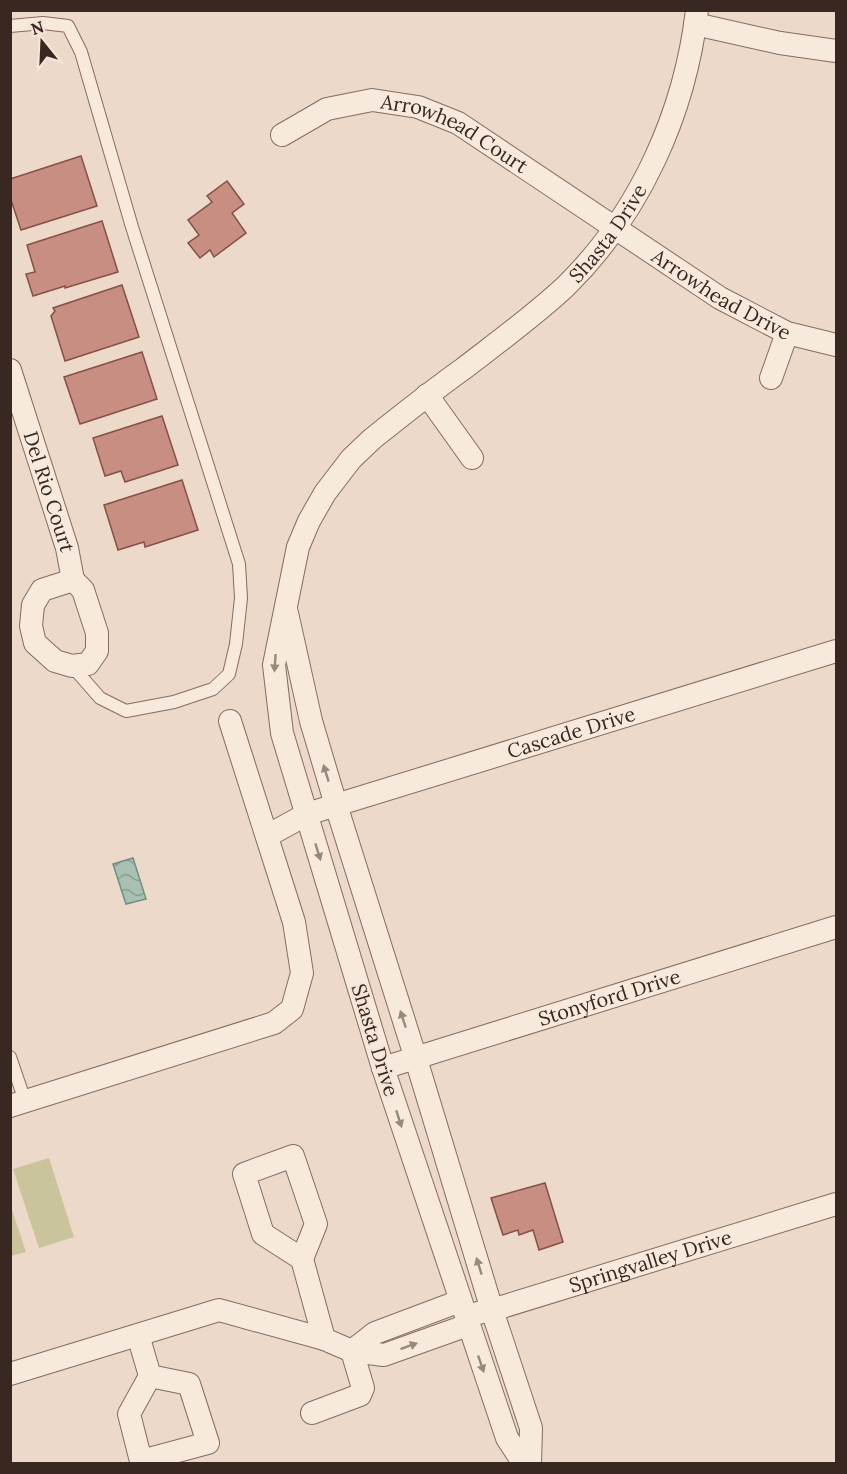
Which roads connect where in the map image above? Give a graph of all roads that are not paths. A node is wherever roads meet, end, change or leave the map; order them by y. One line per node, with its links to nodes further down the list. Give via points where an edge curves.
1 (696, 17): 3 (street, via 780,43); 5 (street, Shasta Drive, via 684,81 670,122 650,169)
2 (10, 26): 15 (lane, via 68,26 81,52 239,564 241,598 236,644 229,674 213,689 174,702 126,711 99,698)
3 (837, 51)
4 (282, 135): 5 (street, Arrowhead Court, via 327,109 372,100 418,107 458,123)
5 (615, 228): 6 (street, Arrowhead Drive, via 720,298); 10 (street, Shasta Drive, via 566,285 521,325)
6 (787, 333): 7 (street, Arrowhead Drive); 9 (street)
7 (837, 345)
8 (10, 370): 12 (street, Del Rio Court, via 67,548)
9 (771, 378)
10 (427, 395): 11 (street); 13 (street, Shasta Drive, via 351,459 325,493 298,547)
11 (472, 458)
12 (73, 580): 15 (street, via 83,590 97,633 97,651 88,664); 15 (street, via 42,590 33,605 31,626 35,643 55,661)
13 (285, 606): 17 (street, Shasta Drive, one-way to 13, via 311,721); 18 (street, Shasta Drive, one-way to 18, via 274,665 282,733)
14 (837, 651): 17 (street, Cascade Drive)
15 (72, 666)
16 (230, 721): 19 (street)
17 (336, 805): 18 (street, Cascade Drive); 22 (street, Shasta Drive, one-way to 17)
18 (307, 814): 19 (street, Cascade Drive); 23 (street, Shasta Drive, one-way to 23)
19 (267, 836): 24 (street, via 294,922 302,973 292,1009 274,1023)
20 (837, 927): 22 (street, Stonyford Drive)
21 (10, 1057): 24 (lane)
22 (416, 1059): 23 (street, Stonyford Drive); 27 (street, Shasta Drive, one-way to 22)
23 (382, 1068): 28 (street, Shasta Drive, one-way to 28)
24 (18, 1104)
25 (837, 1204): 27 (street, Springvalley Drive)
26 (302, 1259): 30 (street)
27 (492, 1310): 28 (street, Springvalley Drive); 37 (street, Shasta Drive, via 531,1428)
28 (464, 1314): 31 (street, Springvalley Drive, via 375,1333); 36 (street, Shasta Drive, one-way to 36, via 507,1438)
29 (138, 1335): 30 (street, via 219,1310); 32 (street); 33 (street)
30 (324, 1339): 31 (street)
31 (352, 1351): 34 (street, via 363,1388 360,1395)
32 (10, 1374)
33 (150, 1376): 35 (street, via 129,1414); 35 (street, via 189,1384 208,1443)
34 (312, 1413)
35 (140, 1462)
36 (524, 1464)
37 (530, 1464)

